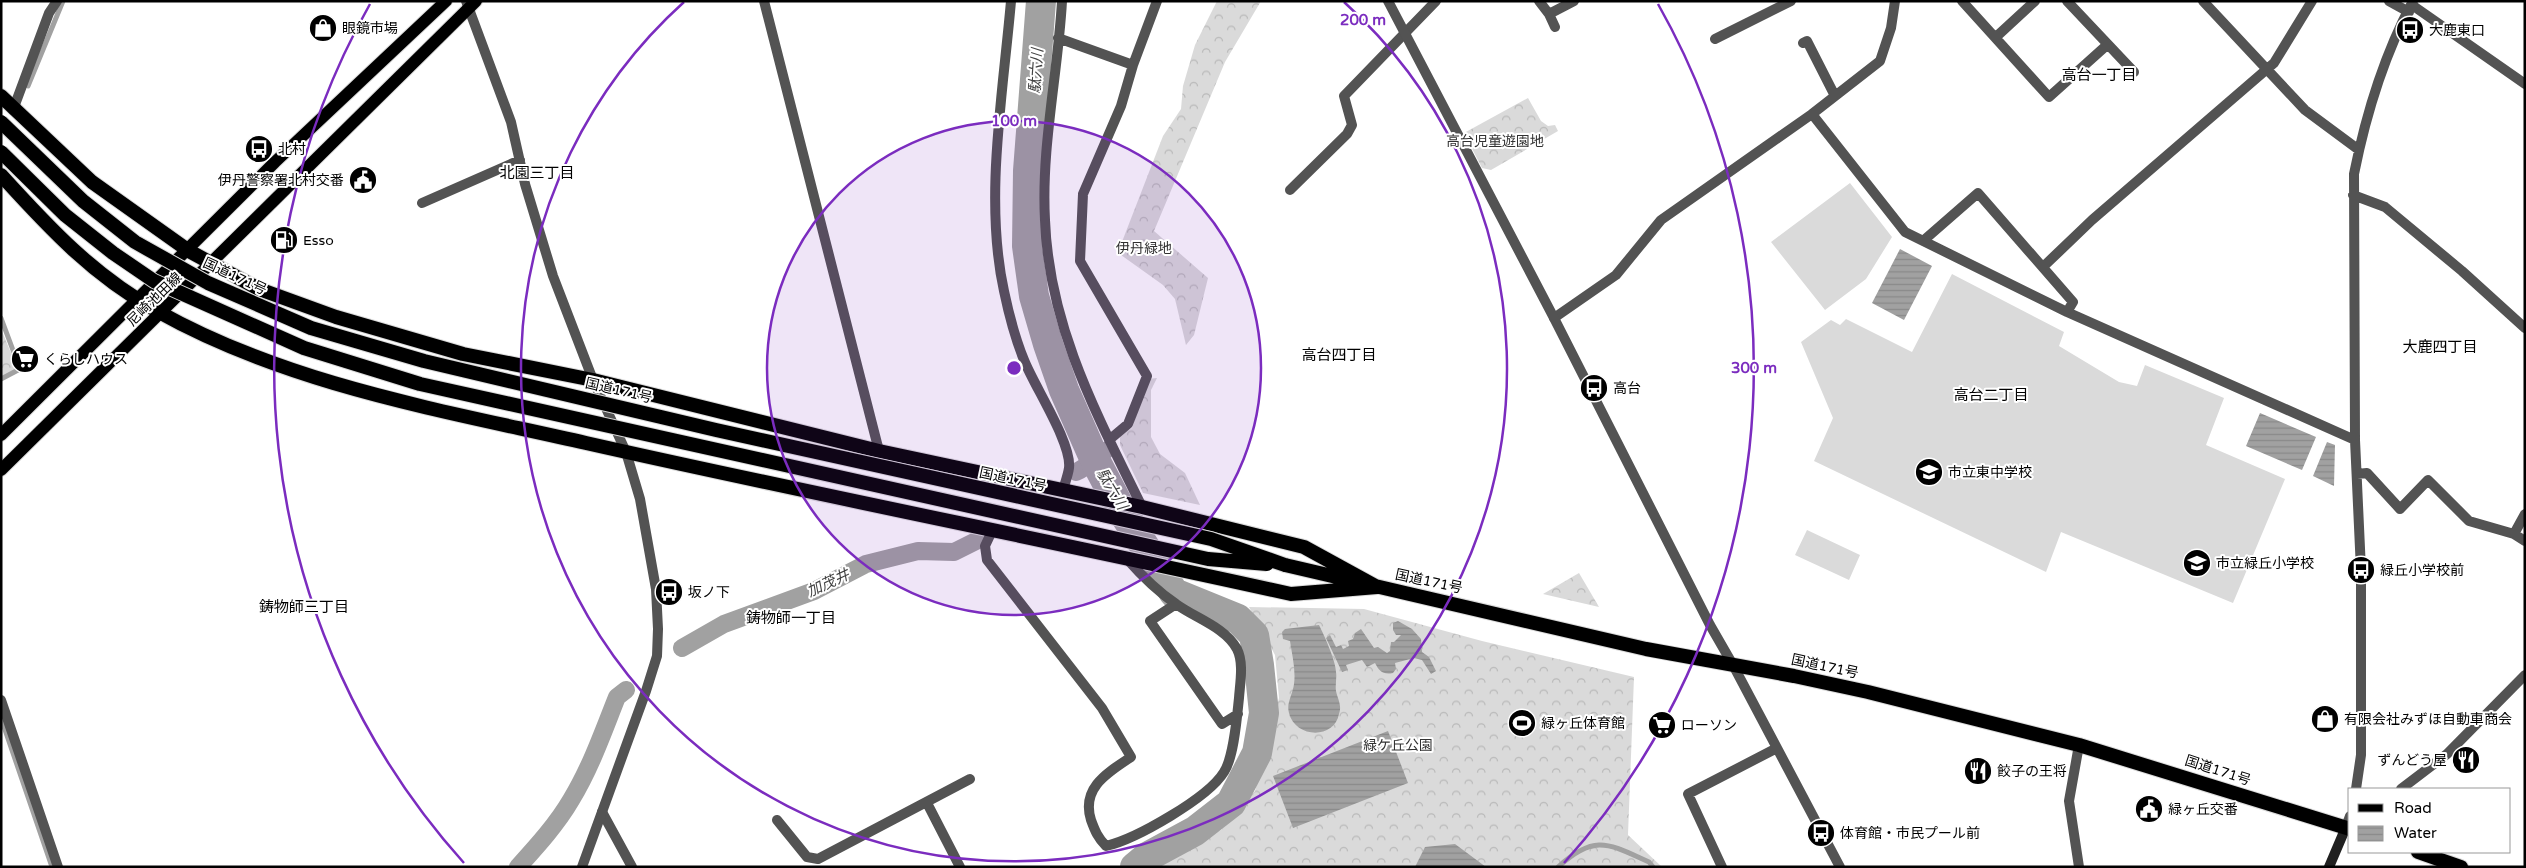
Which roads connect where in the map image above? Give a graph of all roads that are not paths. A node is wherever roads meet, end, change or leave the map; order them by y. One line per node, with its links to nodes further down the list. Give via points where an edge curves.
1 (57, 1): 36 (street, via 49,13)
2 (446, 1): 47 (main road, 尼崎池田線, via 275,162)
3 (764, 1): 59 (street)
4 (1011, 1): 63 (street, via 997,156 997,243 1012,326 1067,454)
5 (1062, 1): 25 (street)
6 (1157, 1): 29 (street)
7 (1388, 1): 23 (street)
8 (1436, 1): 23 (street)
9 (1539, 1): 21 (street)
10 (1574, 1): 21 (street)
11 (1791, 1): 26 (street)
12 (1895, 1): 35 (street, via 1880,60)
13 (1962, 1): 24 (street)
14 (2035, 1): 24 (street)
15 (2067, 1): 28 (street)
16 (2203, 1): 30 (street)
17 (2312, 1): 30 (street, via 2274,63)
18 (2389, 1): 20 (street)
19 (470, 4): 41 (street, via 511,122); 48 (main road, 尼崎池田線)
20 (2411, 6): 32 (street); 39 (street, via 2379,77)
21 (1549, 14): 22 (street)
22 (1555, 26)
23 (1404, 32): 43 (street, via 1344,96 1352,126 1347,134); 53 (street)
24 (1996, 37): 28 (street, via 2049,97)
25 (1058, 38): 29 (street); 57 (street, via 1044,183 1049,272 1075,363)
26 (1715, 39)
27 (1807, 41): 35 (street)
28 (2107, 45): 31 (street)
29 (1133, 65): 57 (street, via 1121,106 1083,194 1080,261 1147,376 1128,424)
30 (2266, 70): 39 (street, via 2305,110); 49 (street, via 2092,220)
31 (2134, 72)
32 (2525, 84)
33 (1, 90): 36 (street)
34 (1, 96): 36 (highway)
35 (1835, 96): 37 (street)
36 (13, 110): 47 (highway, via 92,182)
37 (1812, 114): 46 (street, via 1905,232); 53 (street, via 1660,220 1616,275)
38 (1, 122): 70 (highway, 国道171号, bridge, via 83,201 135,242 208,283 311,328 424,361 707,428 1211,539)
39 (2359, 150): 44 (street)
40 (1, 152): 70 (highway, 国道171号, bridge, via 65,215 154,280 304,348 420,384 1208,559)
41 (520, 160): 45 (street, via 435,192); 55 (street, via 536,225)
42 (1, 175): 50 (highway, via 86,263)
43 (1290, 190)
44 (2353, 195): 54 (street, via 2385,207); 58 (street)
45 (422, 202)
46 (1923, 241): 49 (street, via 1978,193); 52 (street)
47 (189, 250): 48 (highway); 50 (main road, 尼崎池田線)
48 (211, 264): 51 (main road, 尼崎池田線); 55 (highway, via 259,289 336,317 463,354)
49 (2044, 266): 52 (street, via 2073,302)
50 (138, 299): 51 (highway); 56 (main road, 尼崎池田線)
51 (160, 312): 60 (highway, via 259,358 367,394); 61 (main road, 尼崎池田線)
52 (2067, 312): 58 (street)
53 (1554, 318): 73 (street)
54 (2525, 328)
55 (593, 380): 59 (highway); 60 (street)
56 (1, 435)
57 (1109, 440): 64 (street)
58 (2356, 440): 62 (street)
59 (879, 451): 63 (highway)
60 (626, 452): 66 (highway); 83 (street, via 640,499 656,589 657,656)
61 (1, 470)
62 (2357, 474): 67 (street, via 2367,473 2400,509 2428,480 2469,521); 80 (street, via 2361,755)
63 (1068, 491): 64 (highway)
64 (1137, 505): 71 (highway, via 1304,547)
65 (2525, 514): 67 (street)
66 (992, 531): 69 (highway); 76 (street, via 985,546 987,560 1102,708 1131,757 1100,778 1089,797 1089,811 1097,838 1106,846 1122,843 1204,794 1225,771)
67 (2514, 534): 68 (street)
68 (2525, 541)
69 (1132, 559): 71 (highway, via 1292,594); 72 (street, via 1145,580)
70 (1286, 565): 71 (highway, 国道171号)
71 (1377, 587): 73 (highway, 国道171号, via 1646,649)
72 (1176, 604): 76 (street, via 1226,635 1237,650 1241,670); 76 (street, via 1150,621 1222,724)
73 (1734, 665): 77 (highway, 国道171号, via 1868,692); 78 (street)
74 (2525, 675): 81 (street, via 2448,754)
75 (1, 700): 88 (street)
76 (1238, 714)
77 (2079, 745): 85 (highway, 国道171号); 94 (street, via 2069,801)
78 (1777, 748): 92 (street, via 1688,794); 93 (street)
79 (970, 779): 82 (street)
80 (2356, 788)
81 (2402, 788)
82 (928, 804): 84 (street, via 818,859 807,858); 91 (street)
83 (602, 812): 89 (street); 90 (street)
84 (777, 820)
85 (2348, 824)
86 (2348, 826): 95 (main road)
87 (2421, 853): 96 (highway)
88 (58, 867)
89 (582, 867)
90 (632, 867)
91 (960, 867)
92 (1722, 867)
93 (1840, 867)
94 (2080, 867)
95 (2329, 867)
96 (2461, 867)

